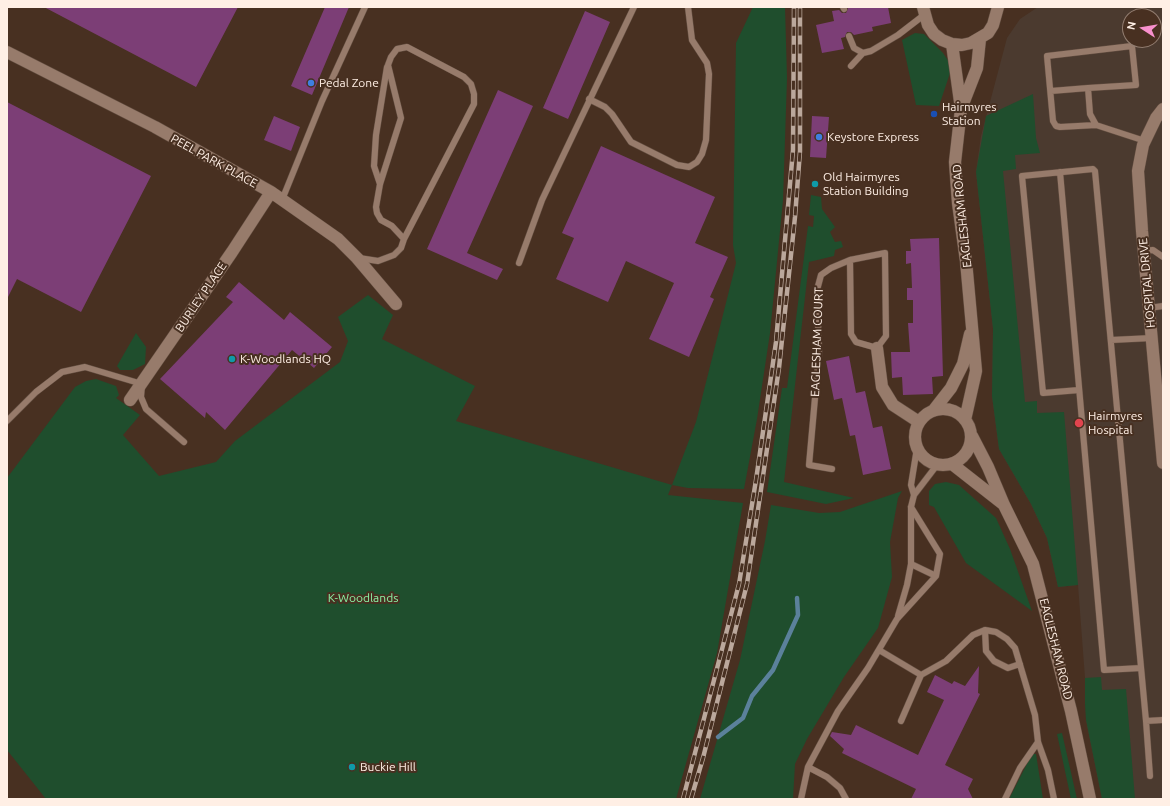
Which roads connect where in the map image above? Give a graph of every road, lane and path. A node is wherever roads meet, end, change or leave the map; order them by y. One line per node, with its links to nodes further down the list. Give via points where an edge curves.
1 (365, 7): 23 (lane, via 322,101)
2 (634, 7): 15 (lane)
3 (688, 7): 15 (lane, via 692,40 707,63 709,74 706,140 697,162 689,166 677,165 631,142 612,114)
4 (998, 7): 7 (main road, via 993,25)
5 (924, 11): 8 (main road, via 934,34); 10 (lane, via 898,35)
6 (849, 36): 10 (lane, via 854,48)
7 (980, 39): 8 (main road, via 971,43); 16 (main road, EAGLESHAM ROAD, via 977,68)
8 (952, 44): 16 (main road, EAGLESHAM ROAD)
9 (7, 52): 22 (main road, PEEL PARK PLACE, via 155,127)
10 (863, 53): 12 (lane)
11 (388, 65): 21 (lane, via 376,135 374,166); 21 (lane, via 401,118); 24 (lane, via 397,49 407,47 464,77 471,84 474,94 474,104)
12 (851, 66)
13 (1088, 88): 14 (lane); 14 (lane, via 1136,85 1132,46 1047,56); 18 (lane, via 1090,114)
14 (1051, 91): 18 (lane, via 1053,121 1056,126 1060,128)
15 (589, 99): 29 (lane, via 542,200)
16 (961, 109): 33 (main road, EAGLESHAM ROAD, via 955,162)
17 (1163, 109): 19 (main road, HOSPITAL DRIVE)
18 (1096, 125): 19 (lane)
19 (1145, 141): 25 (main road, HOSPITAL DRIVE, via 1138,171)
20 (1060, 172): 35 (lane, via 1093,169 1095,171); 38 (lane); 38 (lane, via 1022,176 1043,393)
21 (380, 184): 24 (lane, via 377,213 381,220 392,226)
22 (271, 192): 23 (main road, PEEL PARK PLACE); 37 (main road, BURLEY PLACE)
23 (282, 200): 27 (main road, PEEL PARK PLACE, via 338,239)
24 (404, 239): 27 (lane, via 401,248 394,255 378,261)
25 (1144, 251): 26 (lane, via 1152,250); 32 (main road, HOSPITAL DRIVE)
26 (1163, 257)
27 (357, 258): 30 (main road, PEEL PARK PLACE)
28 (850, 260): 36 (lane, via 851,334 856,342); 36 (lane, EAGLESHAM COURT, via 885,253 886,336); 50 (lane, EAGLESHAM COURT, via 821,275 817,290 819,353 809,465)
29 (519, 263)
30 (396, 304)
31 (1163, 306): 32 (lane)
32 (1149, 308): 34 (main road, HOSPITAL DRIVE)
33 (972, 323): 40 (main road, EAGLESHAM ROAD, via 962,364 951,388); 41 (main road, EAGLESHAM ROAD, via 976,371)
34 (1152, 338): 35 (lane); 47 (main road, HOSPITAL DRIVE)
35 (1111, 340): 60 (lane)
36 (877, 348): 43 (main road, via 882,387 893,405)
37 (142, 384): 39 (main road, BURLEY PLACE); 42 (lane, via 85,367 62,372 36,392); 45 (lane, via 141,397 146,409)
38 (1079, 390): 60 (lane, via 1104,670)
39 (130, 400)
40 (933, 411): 41 (main road, via 950,410); 43 (main road)
41 (966, 420): 44 (main road)
42 (7, 421)
43 (919, 422): 46 (main road, via 915,440)
44 (972, 436): 48 (main road, via 967,454); 52 (main road, EAGLESHAM ROAD)
45 (184, 442)
46 (918, 448): 49 (main road, via 922,456); 51 (lane, via 911,484)
47 (1163, 463)
48 (952, 464): 49 (main road); 52 (main road, EAGLESHAM ROAD)
49 (937, 465): 51 (lane)
50 (832, 469)
51 (914, 495): 53 (lane)
52 (1004, 505): 72 (main road, EAGLESHAM ROAD, via 1033,564 1072,711)
53 (911, 507): 54 (lane); 55 (lane, via 940,554)
54 (911, 564): 55 (lane); 56 (lane, via 908,585)
55 (936, 576): 56 (lane)
56 (897, 619): 58 (lane)
57 (986, 630): 59 (lane, via 996,632 1007,639 1015,648); 59 (lane, via 986,651 994,661 1008,668); 61 (lane, via 974,635 946,661)
58 (879, 650): 61 (lane); 66 (lane, via 838,711)
59 (1020, 664): 65 (lane, via 1035,715)
60 (1141, 668): 64 (lane)
61 (921, 675): 63 (lane)
62 (1163, 720): 64 (lane)
63 (901, 721)
64 (1146, 721): 67 (lane)
65 (1038, 742): 70 (lane, via 1020,768); 71 (lane, via 1048,770)
66 (808, 768): 68 (lane); 69 (lane, via 827,777 840,788)
67 (1150, 776)
68 (801, 799)
69 (846, 799)
70 (1005, 799)
71 (1054, 799)
72 (1090, 799)

